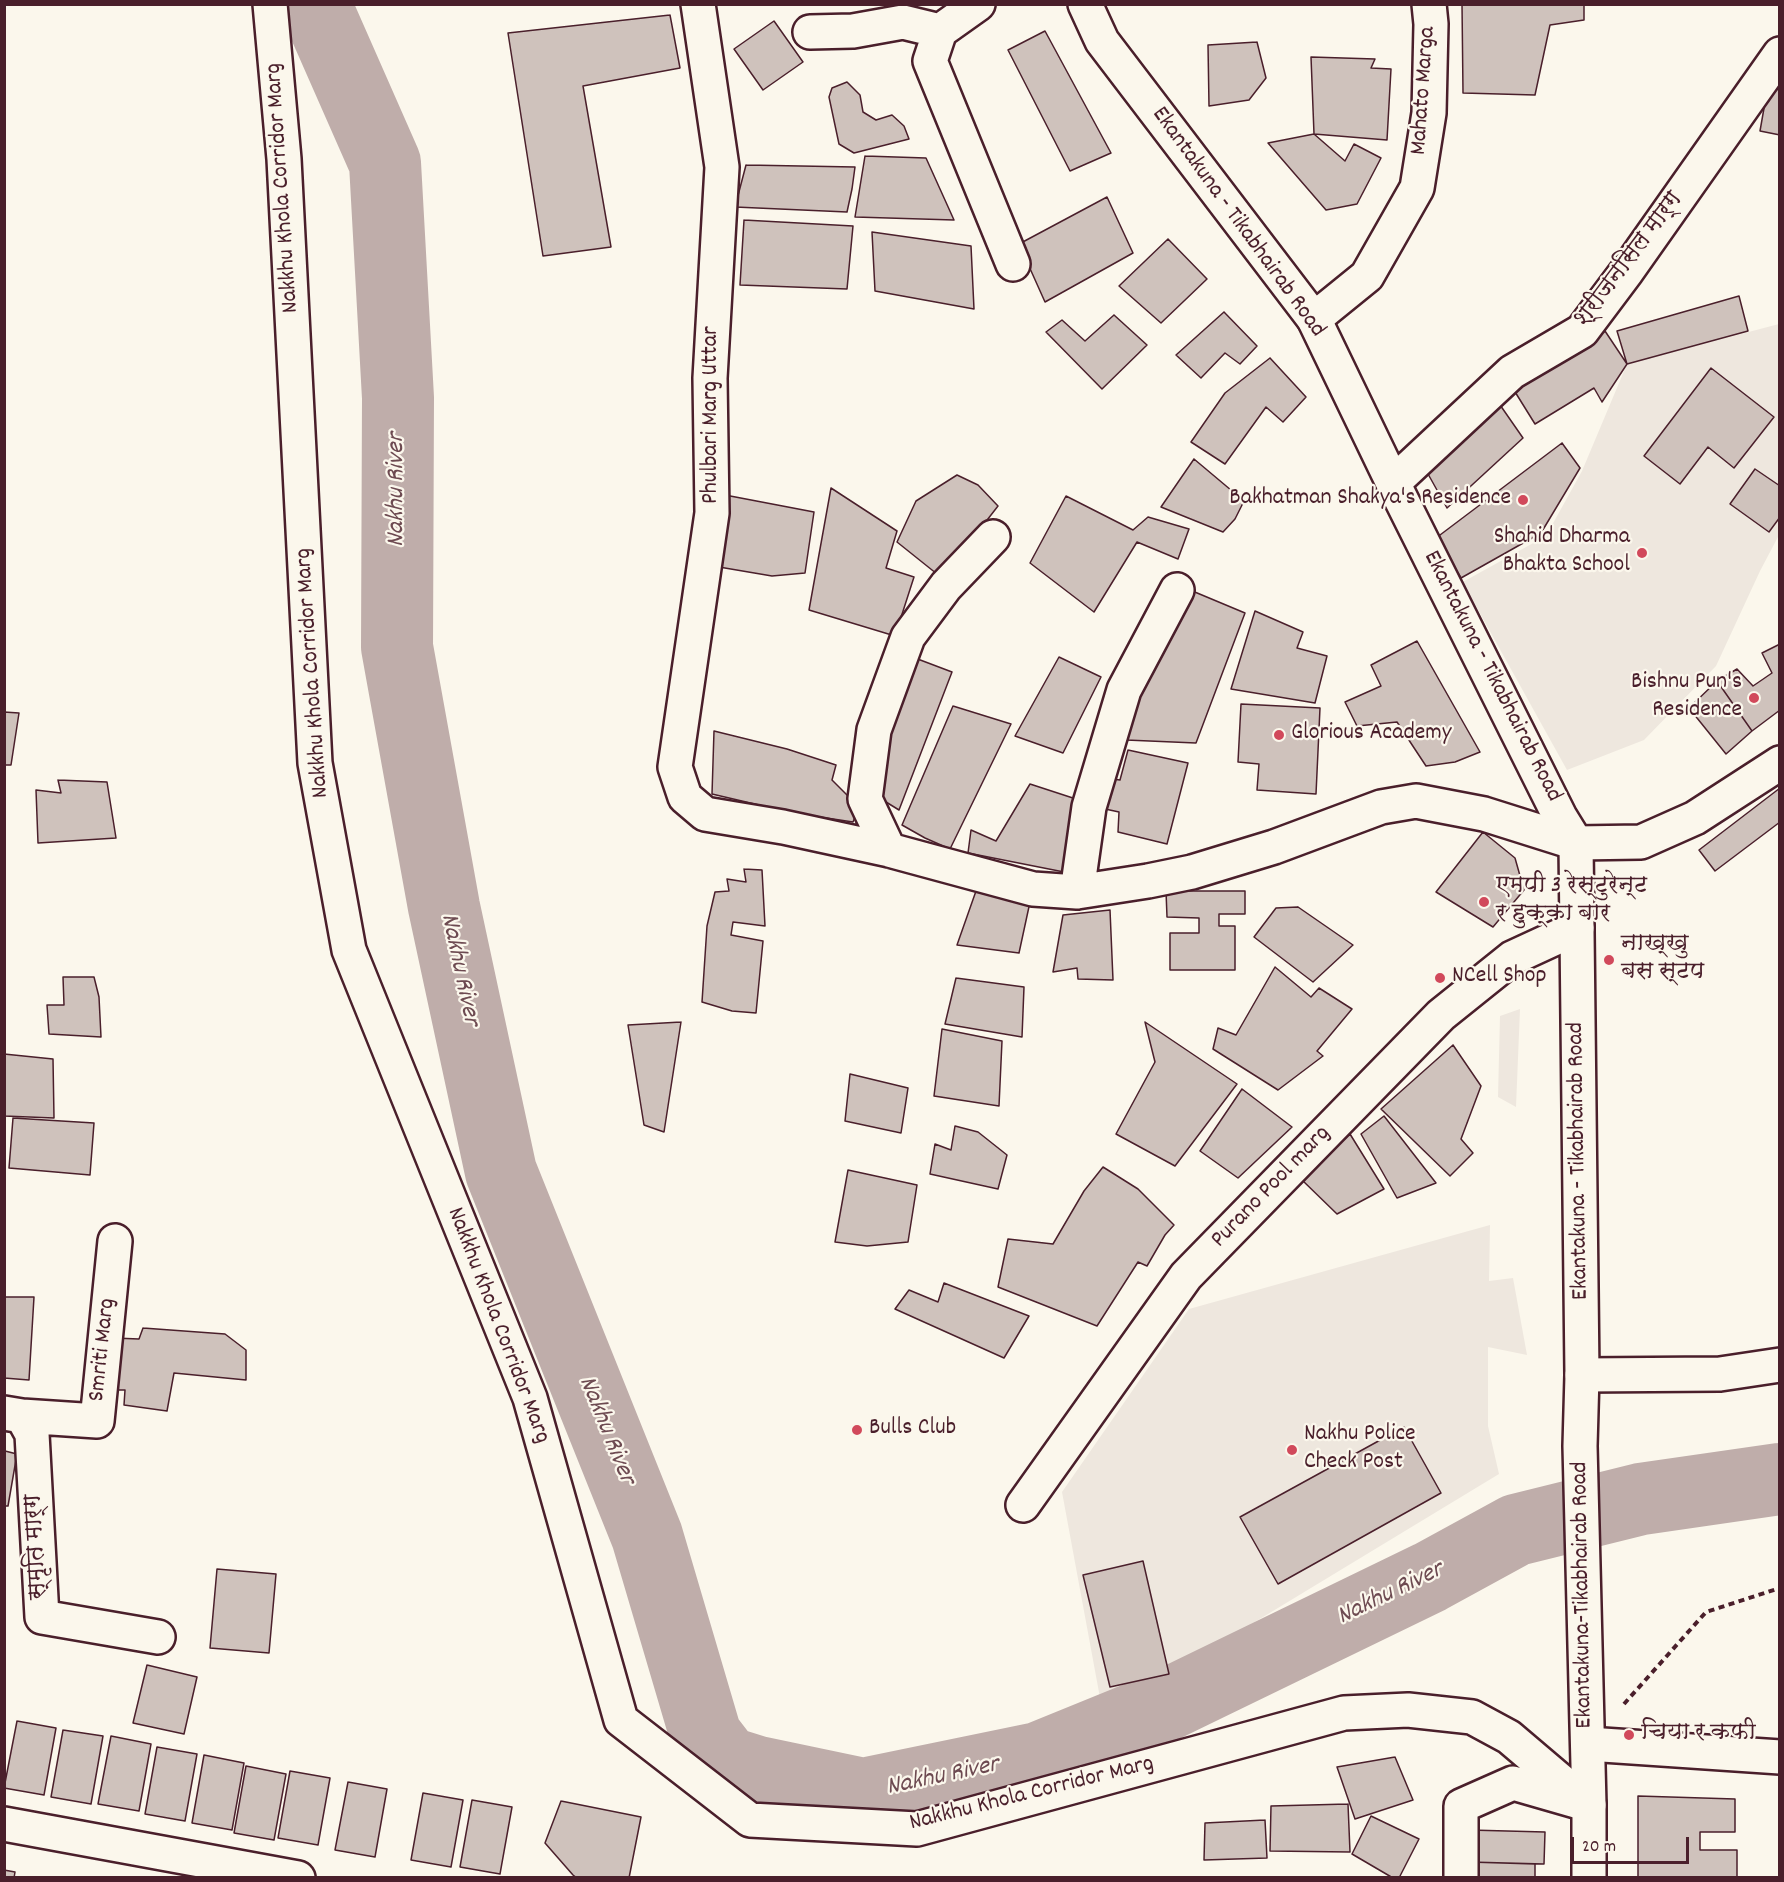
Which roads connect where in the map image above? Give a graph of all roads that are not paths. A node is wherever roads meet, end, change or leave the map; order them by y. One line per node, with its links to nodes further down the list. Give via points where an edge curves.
1 (270, 4): 28 (street, Nakkhu Khola Corridor Marg, via 284,159 315,762 349,950 530,1398 621,1720 750,1820 917,1829 1344,1713 1408,1710 1472,1718 1509,1737)
2 (698, 4): 16 (street, Phulbari Marg Uttar, via 722,167 710,378 712,513 675,767 686,797 705,814)
3 (978, 4): 6 (street)
4 (1085, 4): 10 (street, Ekantakuna - Tikabhairab Road, via 1102,41)
5 (1429, 4): 10 (street, Mahato Marga, via 1429,113 1417,188 1367,276)
6 (940, 31): 7 (street, via 903,22 853,31); 9 (street, via 930,61)
7 (810, 32)
8 (1779, 54): 11 (street, श्रीजनसिल मार्ग, via 1582,331 1512,372)
9 (1013, 264)
10 (1314, 319): 11 (street, Ekantakuna - Tikabhairab Road)
11 (1393, 483): 15 (street, Ekantakuna - Tikabhairab Road)
12 (993, 537): 16 (street, via 946,586 908,637 874,730 865,799)
13 (1177, 590): 17 (street, via 1124,690 1089,807)
14 (1779, 763): 15 (street, via 1695,818 1641,842)
15 (1576, 843): 17 (street, via 1484,814 1416,801 1381,807 1274,847 1192,872); 18 (street, Ekantakuna - Tikabhairab Road)
16 (889, 850): 17 (street, via 1033,889)
17 (1077, 892)
18 (1577, 928): 21 (street, Ekantakuna - Tikabhairab Road); 24 (street, Purano Pool marg, via 1512,958 1441,1015 1186,1276)
19 (115, 1241): 22 (street, Smriti Marg, via 97,1421)
20 (1779, 1365): 21 (street, via 1720,1374)
21 (1582, 1375): 23 (street, Ekantakuna - Tikabhairab Road)
22 (14, 1415): 25 (street, स्मृति मार्ग, via 32,1434 42,1617)
23 (1581, 1446): 26 (street, Ekantakuna-Tikabhairab Road)
24 (1023, 1505)
25 (158, 1637)
26 (1588, 1744): 27 (street); 28 (street)
27 (1779, 1757)
28 (1589, 1805): 31 (street, via 1513,1783 1461,1806); 32 (street)
29 (4, 1824): 30 (street)
30 (298, 1878)
31 (1461, 1878)
32 (1589, 1878)

